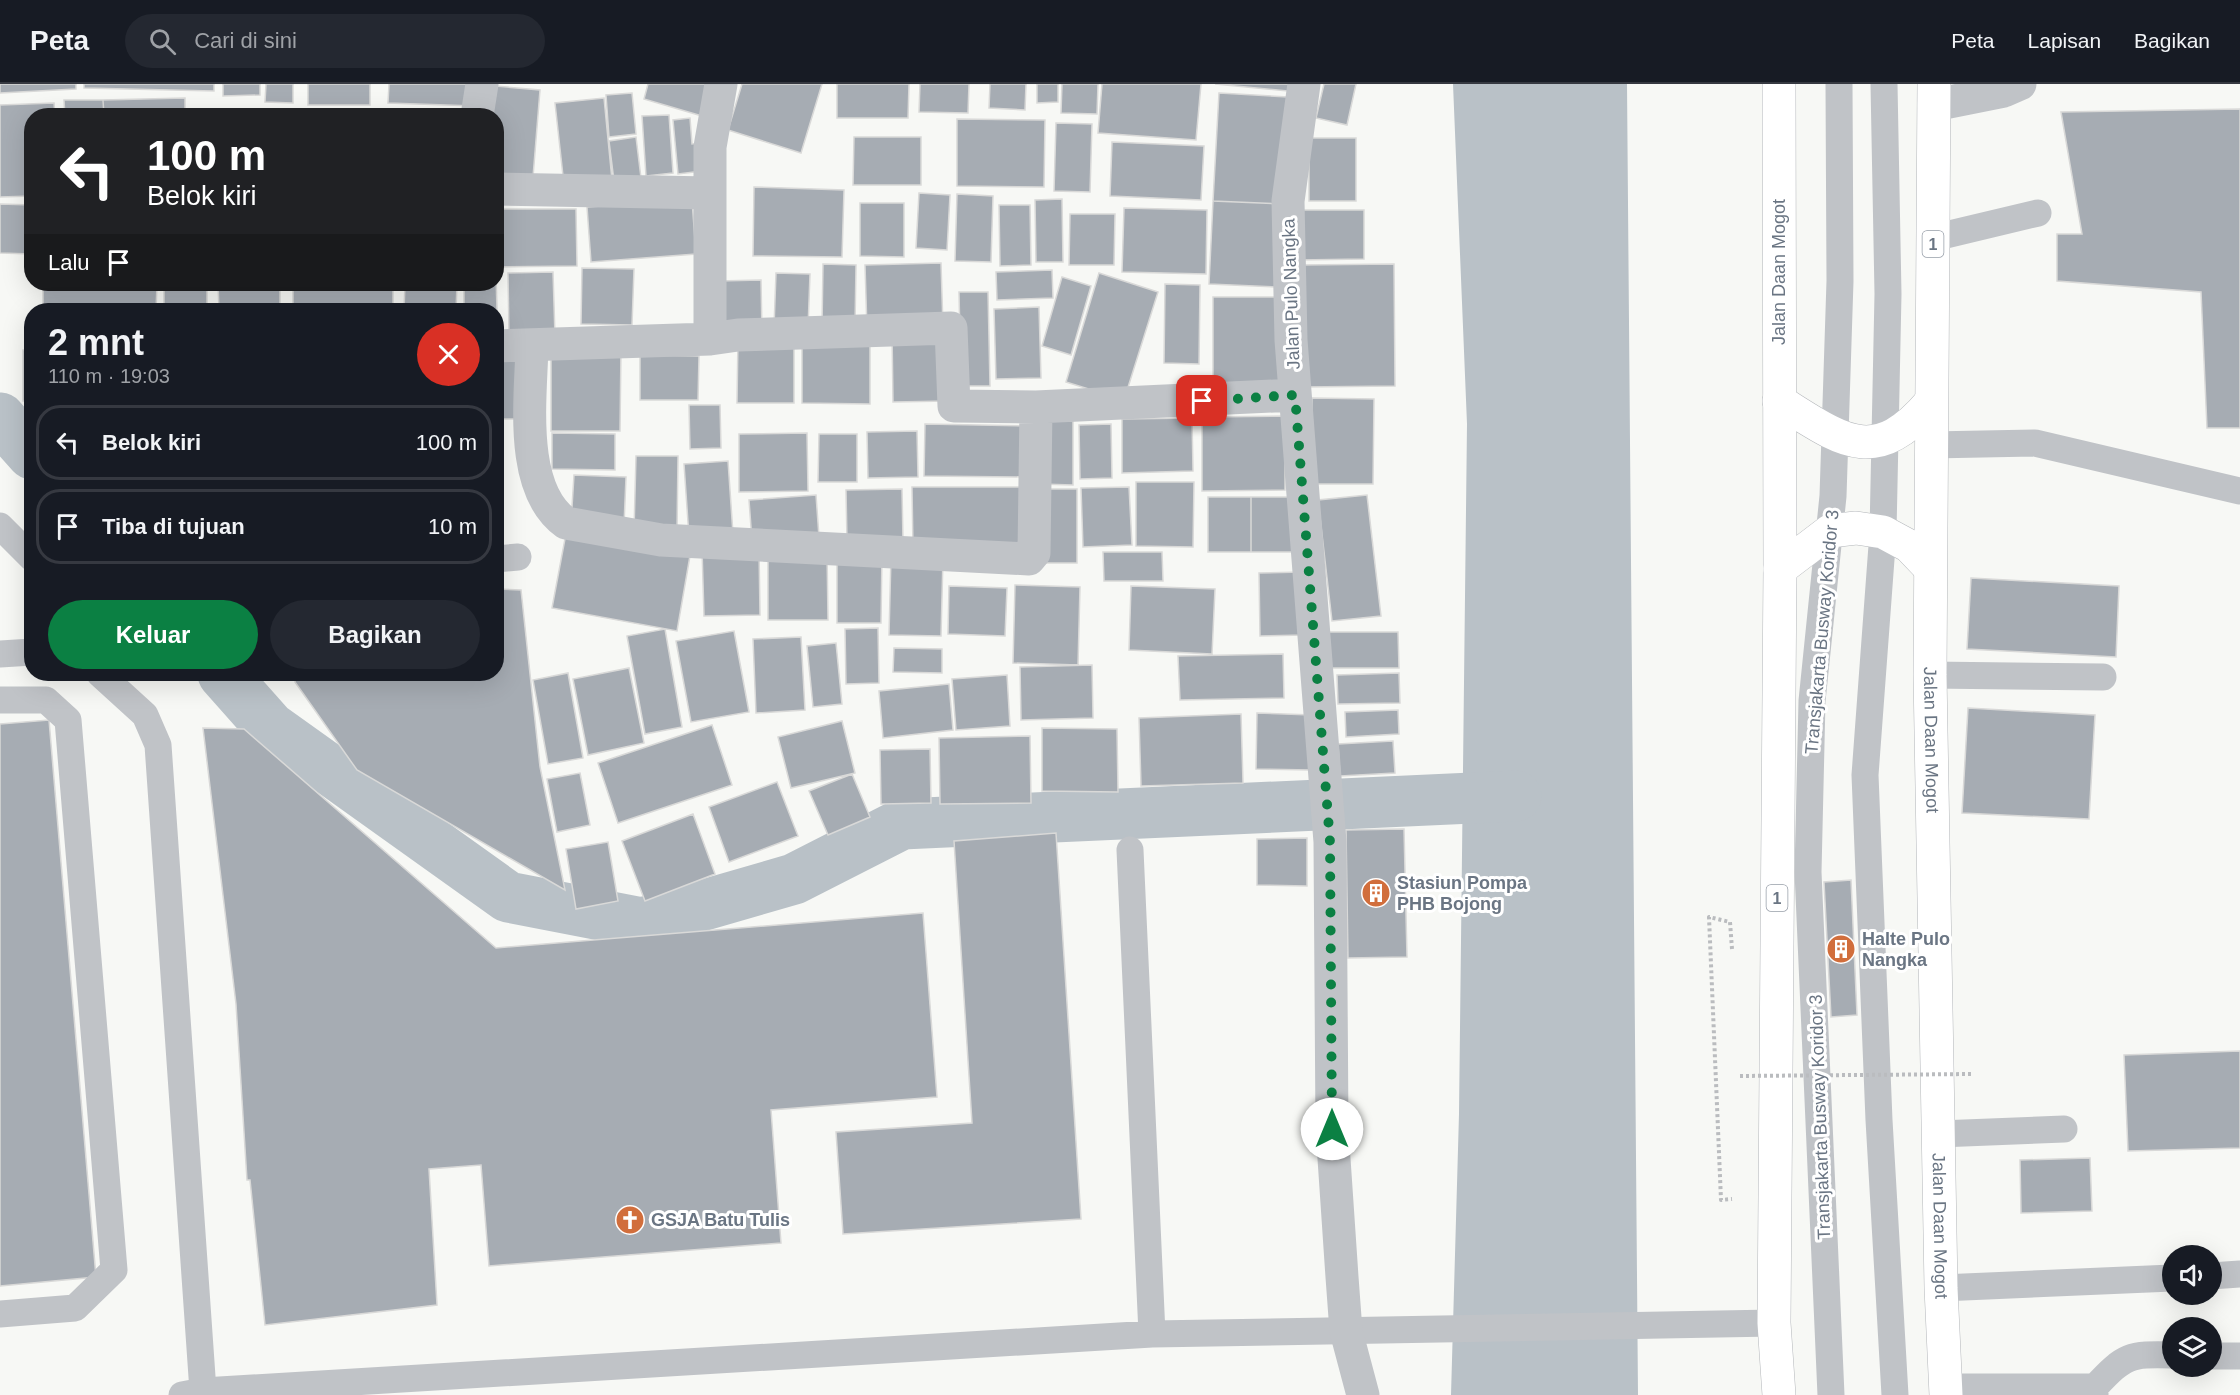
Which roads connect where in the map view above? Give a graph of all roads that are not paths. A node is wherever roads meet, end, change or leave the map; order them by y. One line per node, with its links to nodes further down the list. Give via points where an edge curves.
1 (482, 84): 9 (street)
2 (721, 84): 11 (street, via 710,147)
3 (1304, 84): 17 (street, Jalan Pulo Nangka, via 1288,201)
4 (1779, 84): 18 (highway, Jalan Daan Mogot / 1)
5 (1839, 84): 21 (lane, Transjakarta Busway Koridor 3)
6 (1884, 84): 22 (lane, via 1888,294)
7 (2020, 84): 8 (street, via 2004,91)
8 (1934, 95): 13 (highway, Jalan Daan Mogot / 1)
9 (478, 108)
10 (504, 189): 11 (street)
11 (710, 193): 14 (street)
12 (2038, 213): 13 (lane)
13 (1933, 238): 19 (highway, Jalan Daan Mogot / 1)
14 (710, 339): 15 (street); 20 (street, via 951,328 954,406)
15 (532, 345): 16 (street); 20 (street, via 530,434 539,488 554,514 566,523 661,540 1029,559 1034,553)
16 (504, 346)
17 (1295, 395): 20 (street); 46 (street, Jalan Pulo Nangka, via 1330,842 1332,1129)
18 (1779, 400): 21 (highway); 30 (highway, Jalan Daan Mogot / 1)
19 (1930, 404): 22 (highway, via 1910,426); 23 (highway, Jalan Daan Mogot / 1)
20 (1036, 407)
21 (1836, 436): 22 (highway, via 1860,442); 26 (lane, Transjakarta Busway Koridor 3)
22 (1884, 440): 27 (lane)
23 (1931, 445): 24 (lane, via 2035,443); 29 (highway, Jalan Daan Mogot / 1)
24 (2240, 491)
25 (0, 526): 28 (lane)
26 (1830, 531): 27 (highway, via 1856,528); 30 (highway); 56 (lane, Transjakarta Busway Koridor 3, via 1812,700 1808,872)
27 (1883, 532): 29 (highway, via 1909,546); 57 (lane, via 1865,774)
28 (24, 550)
29 (1929, 568): 33 (highway, Jalan Daan Mogot / 1)
30 (1780, 569): 45 (highway, Jalan Daan Mogot / 1)
31 (24, 652): 32 (lane)
32 (0, 654)
33 (1930, 675): 34 (lane); 39 (highway, Jalan Daan Mogot / 1)
34 (2103, 677)
35 (108, 681): 53 (lane, via 144,715 158,745)
36 (0, 700): 44 (lane, via 46,700 68,720 114,1270 75,1308)
37 (1130, 850): 47 (lane)
38 (2064, 1129): 39 (lane)
39 (1939, 1134): 43 (highway, Jalan Daan Mogot / 1)
40 (2240, 1274): 41 (lane)
41 (2222, 1275)
42 (2162, 1278): 43 (lane)
43 (1941, 1288): 51 (highway, Jalan Daan Mogot / 1)
44 (0, 1314)
45 (1774, 1323): 46 (lane); 55 (highway, Jalan Daan Mogot / 1)
46 (1346, 1331): 47 (lane); 54 (street, Jalan Pulo Nangka)
47 (1152, 1334): 53 (lane)
48 (2162, 1355): 52 (lane, via 2137,1354 2115,1366)
49 (2222, 1356): 50 (lane)
50 (2240, 1356)
51 (1946, 1391): 52 (lane)
52 (2095, 1391)
53 (193, 1393)
54 (1363, 1395)
55 (1779, 1395)
56 (1831, 1395)
57 (1894, 1395)

